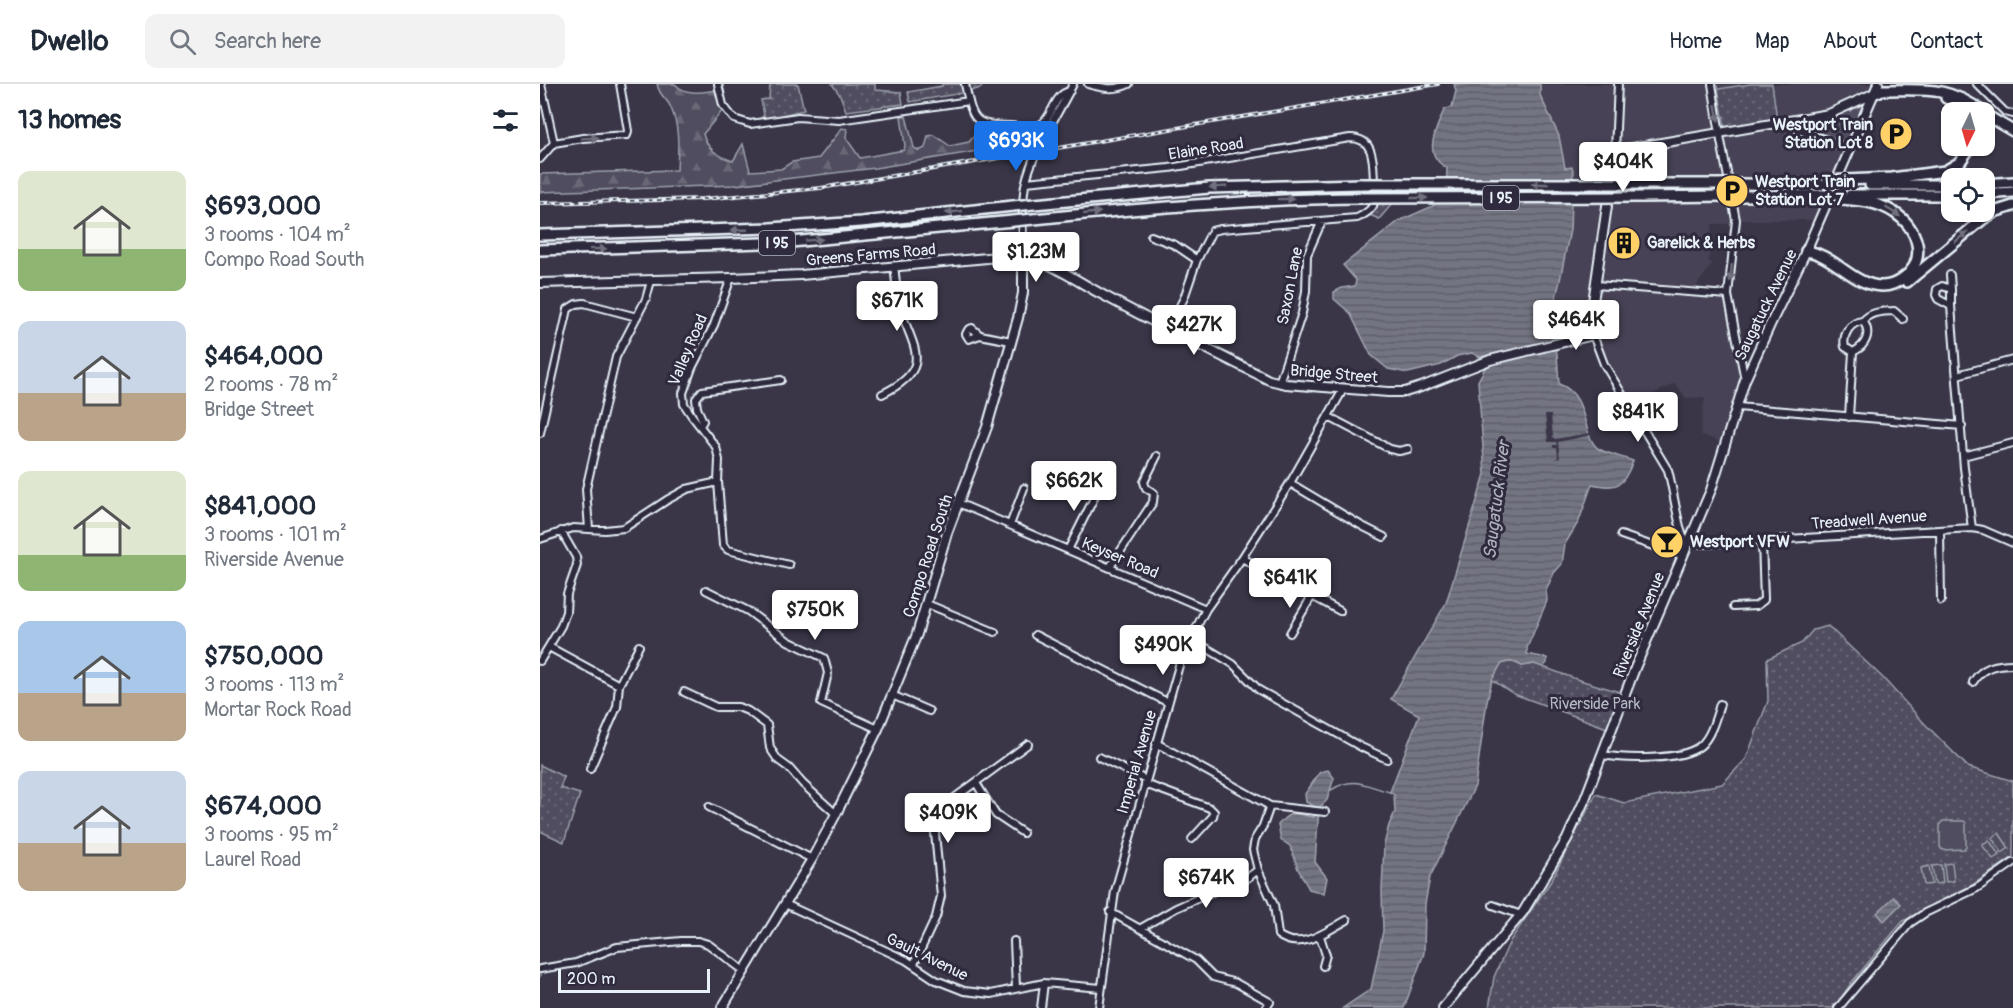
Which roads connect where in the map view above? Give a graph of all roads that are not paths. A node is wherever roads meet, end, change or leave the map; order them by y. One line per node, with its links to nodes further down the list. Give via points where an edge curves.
1 (542, 84): 21 (street)
2 (620, 84): 21 (street, one-way to 2, via 627,135)
3 (718, 84): 13 (street, via 723,105 734,119 750,124 798,117 839,120)
4 (965, 84): 13 (street)
5 (1073, 84): 12 (street, Compo Road South)
6 (1088, 84): 7 (street, via 1115,89)
7 (1129, 84)
8 (1618, 84): 23 (street)
9 (1712, 84): 20 (street, one-way to 20)
10 (1977, 84): 16 (street, via 2005,112)
11 (1877, 88): 14 (highway, via 1880,95 1944,97); 15 (highway, via 1945,92); 18 (main road, via 1829,114); 22 (main road, Saugatuck Avenue)
12 (1070, 92): 13 (street, via 1059,96 1041,124 1033,127 981,124); 26 (street, Compo Road South, via 1042,142)
13 (969, 101)
14 (1956, 102)
15 (1968, 102)
16 (2013, 114)
17 (1995, 120): 19 (highway)
18 (1787, 121): 20 (main road); 22 (street, via 1800,131)
19 (2013, 131)
20 (1720, 133): 23 (main road); 50 (street, one-way to 50, via 1736,220)
21 (554, 143): 25 (street)
22 (1850, 149): 40 (main road, Saugatuck Avenue)
23 (1615, 151): 48 (main road)
24 (1964, 156): 27 (highway, via 1945,171)
25 (540, 159)
26 (1026, 182): 36 (street, Elaine Road, via 1169,168 1350,138 1365,141 1374,163 1374,204 1357,218); 41 (street, Compo Road South)
27 (1844, 182): 30 (highway, I 95); 37 (highway, I 95, one-way to 37, bridge, via 1209,188 861,222)
28 (2013, 182): 29 (highway)
29 (1995, 183)
30 (1941, 184)
31 (2013, 192): 32 (highway)
32 (1995, 193)
33 (1941, 195): 34 (highway, I 95)
34 (1838, 197): 39 (highway, I 95, one-way to 34, bridge, via 782,243 1194,203 1286,199); 40 (highway, one-way to 40, via 1874,203 1901,218 1917,242 1913,267 1897,282 1876,285)
35 (2013, 206): 40 (highway, one-way to 35, via 1862,286 1894,289 1983,219)
36 (1322, 221): 42 (street, via 1212,231); 64 (street, Saxon Lane, via 1307,255 1302,313)
37 (540, 235)
38 (1151, 236): 42 (street)
39 (540, 250)
40 (1806, 251): 63 (main road, Saugatuck Avenue)
41 (1023, 256): 43 (main road, Greens Farms Road); 55 (main road, Bridge Street, via 1053,266); 58 (main road, Compo Road South, via 1022,301)
42 (1197, 260): 55 (street)
43 (894, 267): 45 (main road, Greens Farms Road); 66 (street, via 898,301 914,342 915,367 910,376)
44 (1950, 275): 49 (street)
45 (731, 279): 46 (main road, Greens Farms Road); 70 (street, Valley Road, via 683,393 684,404)
46 (651, 281): 47 (main road, Greens Farms Road); 52 (street)
47 (540, 283)
48 (1596, 285): 50 (street); 57 (main road)
49 (1951, 289): 51 (street); 51 (street, via 1942,286 1936,295)
50 (1728, 294): 63 (street)
51 (1951, 306): 61 (street)
52 (637, 317): 72 (street, via 584,303 568,309); 84 (street, via 616,357 586,489)
53 (1903, 319): 54 (street, via 1894,311 1868,315)
54 (1863, 321): 59 (street, via 1867,338); 59 (street, via 1845,335 1845,347)
55 (1168, 329): 64 (main road, Bridge Street)
56 (980, 335): 58 (street)
57 (1593, 335): 65 (main road, Bridge Street, via 1490,360 1405,392); 90 (street, via 1604,364 1668,470 1681,531)
58 (1011, 341): 81 (main road, Compo Road South, via 984,434)
59 (1853, 352): 69 (street)
60 (2013, 360): 61 (street)
61 (1957, 375): 71 (street)
62 (781, 380): 70 (street, via 702,391 696,399 703,421)
63 (1745, 380): 67 (main road, Saugatuck Avenue)
64 (1279, 383): 65 (main road, Bridge Street)
65 (1344, 388): 68 (street, Imperial Avenue)
66 (882, 394)
67 (1738, 407): 69 (street); 90 (main road, Saugatuck Avenue, via 1711,490)
68 (1329, 417): 74 (street, via 1390,449); 78 (street, Imperial Avenue)
69 (1849, 417): 71 (street)
70 (700, 426): 77 (street, Valley Road, via 716,447)
71 (1962, 426): 76 (street)
72 (540, 433)
73 (2013, 443): 76 (street)
74 (1408, 449)
75 (1157, 456): 97 (street, via 1144,482 1154,493 1153,502)
76 (1963, 456): 83 (street)
77 (718, 482): 84 (street, via 687,489 624,528); 96 (street, Valley Road, via 723,545 728,550)
78 (1290, 483): 88 (street); 95 (street, Imperial Avenue)
79 (1101, 484): 93 (street)
80 (1024, 488): 82 (street)
81 (958, 503): 82 (street, Keyser Road); 101 (main road, Compo Road South)
82 (1010, 525): 93 (street, Keyser Road)
83 (1972, 528): 85 (street, Treadwell Avenue); 92 (street, Treadwell Avenue)
84 (589, 529): 86 (street)
85 (1940, 530): 91 (street, Treadwell Avenue); 100 (street)
86 (561, 531): 89 (street); 110 (street, via 577,565 567,594 566,612)
87 (1621, 535): 94 (street)
88 (1384, 537)
89 (540, 539)
90 (1689, 541): 91 (street, Treadwell Avenue); 94 (main road, Riverside Avenue)
91 (1762, 541): 102 (street, via 1764,600 1756,606)
92 (2013, 543)
93 (1068, 550): 97 (street, Keyser Road)
94 (1682, 556): 123 (main road, Riverside Avenue)
95 (1242, 558): 99 (street); 103 (street, Imperial Avenue)
96 (789, 565)
97 (1110, 567): 103 (street, Keyser Road)
98 (706, 590): 120 (street, via 748,612 788,641 824,658 828,673 821,703)
99 (1311, 596): 104 (street); 106 (street)
100 (1941, 601)
101 (927, 604): 105 (street); 116 (main road, Compo Road South)
102 (1733, 607)
103 (1206, 609): 108 (street, Imperial Avenue)
104 (1340, 611)
105 (995, 632)
106 (1290, 633)
107 (1035, 635): 117 (street)
108 (1190, 638): 117 (street, Imperial Avenue); 125 (street, via 1233,664 1259,690)
109 (639, 646): 114 (street)
110 (549, 647): 111 (street); 114 (street)
111 (540, 661)
112 (2013, 664): 113 (street, via 1979,672)
113 (1973, 682)
114 (619, 685): 126 (street, via 617,707)
115 (684, 692): 132 (street, via 716,707 738,707 767,725 770,748 778,760)
116 (891, 695): 119 (street); 120 (main road, Compo Road South)
117 (1167, 702): 121 (street, Imperial Avenue)
118 (1720, 704): 123 (street, via 1709,734 1692,750 1652,758)
119 (929, 711)
120 (878, 729): 132 (main road, Compo Road South)
121 (1156, 743): 127 (street, Imperial Avenue); 129 (street)
122 (1028, 744): 128 (street)
123 (1602, 755): 141 (main road, Riverside Avenue, via 1567,839)
124 (1099, 757): 127 (street)
125 (1387, 759)
126 (590, 769)
127 (1145, 782): 134 (street, via 1214,812); 140 (street, Imperial Avenue)
128 (976, 783): 133 (street, via 996,815); 146 (street, via 953,799 939,817 935,833 941,896 936,917)
129 (1270, 806): 131 (street); 137 (street, via 1255,839 1253,850)
130 (709, 807): 135 (street)
131 (1324, 812)
132 (836, 814): 135 (main road, Compo Road South)
133 (1023, 832)
134 (1192, 839)
135 (812, 859): 138 (main road, Compo Road South)
136 (2013, 863): 158 (street, via 1977,888 1910,923)
137 (1258, 870): 143 (street, via 1242,882 1176,908); 144 (street, via 1274,905 1278,935 1292,941)
138 (785, 904): 146 (street, Gault Avenue); 149 (main road, Compo Road South)
139 (1493, 904): 141 (street)
140 (1110, 912): 143 (street); 152 (street, Imperial Avenue)
141 (1521, 915): 157 (main road, Riverside Avenue)
142 (1347, 920): 144 (street)
143 (1141, 928): 153 (street, via 1196,960 1213,977 1236,983)
144 (1320, 936): 147 (street, via 1326,955)
145 (1014, 941): 151 (street)
146 (914, 964): 151 (street, Gault Avenue, via 936,980 964,991 991,994)
147 (1323, 966)
148 (540, 969): 149 (street, via 576,963 617,947 698,941)
149 (743, 970): 154 (main road, Compo Road South)
150 (1044, 982): 151 (street, Gault Avenue); 152 (street, Gault Avenue); 155 (street)
151 (1016, 988)
152 (1101, 988): 156 (street, Imperial Avenue)
153 (1268, 1005)
154 (722, 1008)
155 (1041, 1008)
156 (1098, 1008)
157 (1443, 1008)
158 (1838, 1008)

